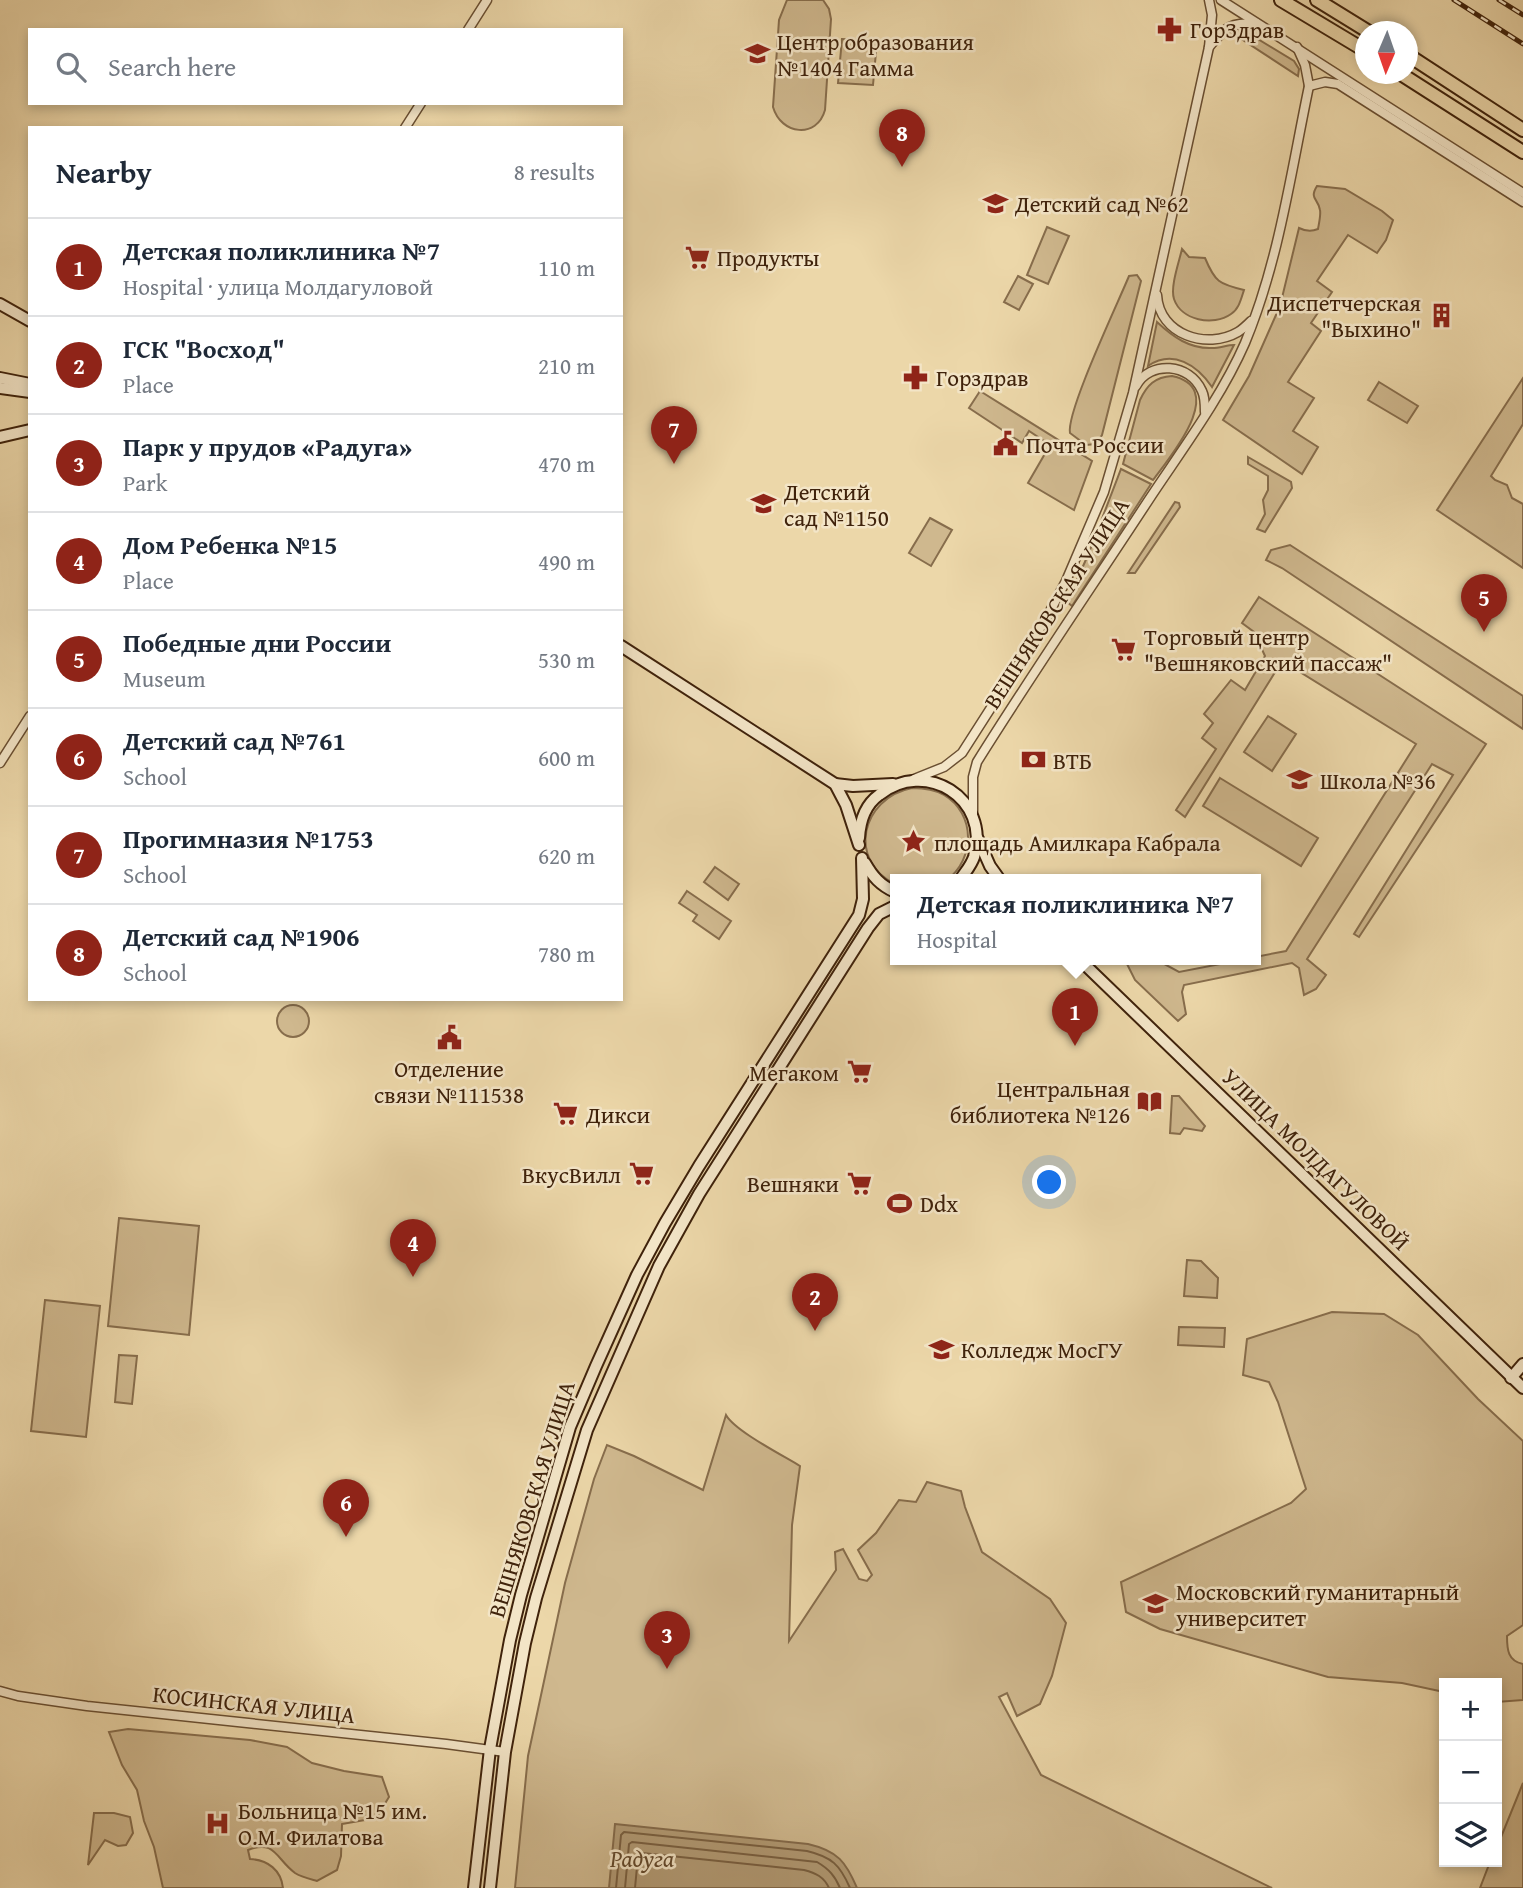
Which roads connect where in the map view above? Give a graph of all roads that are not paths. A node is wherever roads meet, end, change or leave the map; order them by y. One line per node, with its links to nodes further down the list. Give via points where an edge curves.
1 (487, 0): 8 (street)
2 (1209, 0): 10 (street, ВЕШНЯКОВСКАЯ УЛИЦА)
3 (1221, 0): 6 (street)
4 (1281, 0): 9 (main road)
5 (1317, 0): 7 (main road)
6 (1256, 23): 10 (street, via 1229,26); 11 (street)
7 (1355, 23)
8 (469, 28)
9 (1355, 44)
10 (1209, 47): 21 (street, ВЕШНЯКОВСКАЯ УЛИЦА)
11 (1297, 47): 14 (street, ВЕШНЯКОВСКАЯ УЛИЦА); 19 (street)
12 (1418, 62): 17 (main road)
13 (1417, 84): 18 (main road)
14 (1309, 86): 20 (street, via 1338,84); 23 (street, ВЕШНЯКОВСКАЯ УЛИЦА, via 1276,246)
15 (420, 105): 16 (street)
16 (406, 126)
17 (1523, 130)
18 (1523, 152)
19 (1523, 193)
20 (1523, 202)
21 (1160, 272): 23 (street, ВЕШНЯКОВСКАЯ УЛИЦА, via 1160,311 1177,331 1209,339 1240,331); 29 (street, ВЕШНЯКОВСКАЯ УЛИЦА)
22 (0, 304): 24 (main road)
23 (1254, 317): 30 (street, ВЕШНЯКОВСКАЯ УЛИЦА, via 1234,365)
24 (28, 320)
25 (0, 378): 26 (main road)
26 (28, 384)
27 (0, 388): 28 (main road)
28 (28, 392)
29 (1133, 393): 30 (street, ВЕШНЯКОВСКАЯ УЛИЦА, via 1146,373 1170,368 1184,371 1196,379 1203,392); 36 (street, ВЕШНЯКОВСКАЯ УЛИЦА, via 1104,492 1049,613 962,753 944,767)
30 (1205, 415): 39 (street, ВЕШНЯКОВСКАЯ УЛИЦА, via 977,762 972,792)
31 (28, 430): 32 (main road)
32 (0, 437)
33 (623, 647): 37 (main road)
34 (28, 719): 35 (street)
35 (0, 763)
36 (908, 780): 38 (main road); 39 (main road, via 926,780 957,794)
37 (835, 784): 38 (main road); 40 (main road)
38 (895, 784): 40 (main road, via 874,798 865,811)
39 (975, 829): 42 (main road, via 974,856); 43 (main road)
40 (859, 845): 41 (main road)
41 (862, 858): 44 (main road, via 873,877); 47 (main road, ВЕШНЯКОВСКАЯ УЛИЦА, via 859,915)
42 (964, 874)
43 (996, 874)
44 (890, 890)
45 (890, 908): 48 (main road, ВЕШНЯКОВСКАЯ УЛИЦА, via 867,928)
46 (1085, 965): 52 (main road, УЛИЦА МОЛДАГУЛОВОЙ)
47 (708, 1152): 48 (street, via 710,1162); 49 (main road, ВЕШНЯКОВСКАЯ УЛИЦА)
48 (720, 1160): 50 (main road, ВЕШНЯКОВСКАЯ УЛИЦА)
49 (670, 1215): 50 (street, via 681,1213); 55 (main road, ВЕШНЯКОВСКАЯ УЛИЦА, via 637,1275 570,1427 521,1595)
50 (683, 1223): 56 (main road, ВЕШНЯКОВСКАЯ УЛИЦА, via 659,1266 587,1430 536,1598)
51 (1523, 1364): 52 (main road)
52 (1511, 1378): 53 (main road, УЛИЦА МОЛДАГУЛОВОЙ)
53 (1523, 1388)
54 (0, 1691): 57 (street, КОСИНСКАЯ УЛИЦА, via 87,1706)
55 (499, 1694): 56 (street, via 505,1703); 57 (main road, ВЕШНЯКОВСКАЯ УЛИЦА)
56 (514, 1697): 58 (main road, ВЕШНЯКОВСКАЯ УЛИЦА)
57 (490, 1749): 58 (street, КОСИНСКАЯ УЛИЦА); 59 (main road, ВЕШНЯКОВСКАЯ УЛИЦА)
58 (505, 1752): 60 (main road, ВЕШНЯКОВСКАЯ УЛИЦА)
59 (474, 1888)
60 (490, 1888)

